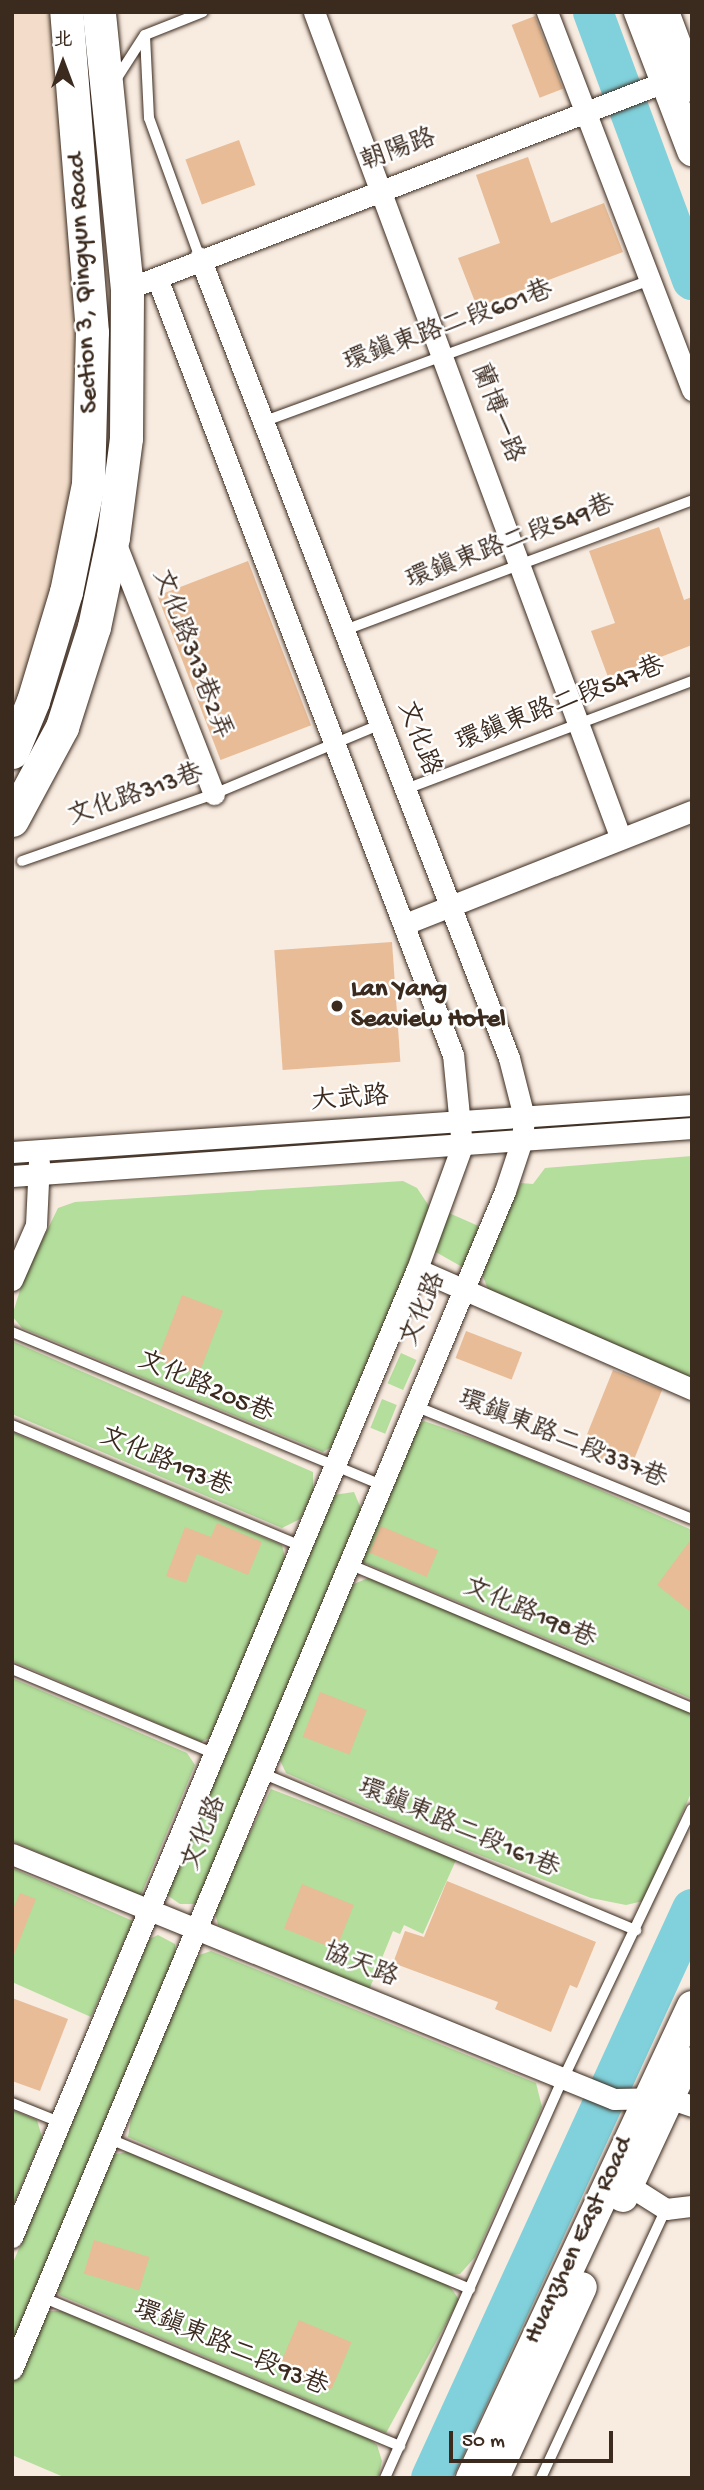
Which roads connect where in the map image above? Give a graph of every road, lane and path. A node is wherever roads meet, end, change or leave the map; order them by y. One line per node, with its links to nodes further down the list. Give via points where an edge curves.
1 (66, 12): 11 (main road, Section 3, Qingyun Road)
2 (99, 12): 10 (main road, Section 3, Qingyun Road)
3 (203, 12): 8 (lane)
4 (314, 12): 14 (street, 蘭博一路)
5 (547, 12): 12 (street)
6 (639, 12): 9 (street)
7 (664, 12): 9 (street)
8 (145, 35): 10 (lane); 15 (lane, via 149,118)
9 (683, 78): 12 (street, 朝陽路); 13 (street)
10 (106, 95): 11 (main road); 18 (main road, Section 3, Qingyun Road)
11 (72, 99): 30 (main road, Section 3, Qingyun Road, via 92,332 88,484 63,604)
12 (585, 114): 14 (street, 朝陽路); 17 (street)
13 (692, 151)
14 (380, 189): 15 (street, 朝陽路); 19 (street, 蘭博一路)
15 (200, 258): 16 (street, 朝陽路); 21 (street, 文化路)
16 (157, 278): 18 (street, 朝陽路); 29 (street)
17 (650, 280): 19 (lane, 環鎮東路二段601巷); 20 (street)
18 (127, 289): 23 (main road, Section 3, Qingyun Road, via 125,438)
19 (442, 353): 21 (lane, 環鎮東路二段601巷); 24 (street, 蘭博一路)
20 (692, 390)
21 (265, 421): 25 (street, 文化路)
22 (692, 500): 24 (lane, 環鎮東路二段549巷)
23 (113, 537): 31 (main road, Section 3, Qingyun Road, via 94,627 62,727); 33 (street, 文化路313巷2弄)
24 (521, 564): 25 (lane, 環鎮東路二段549巷); 27 (street, 蘭博一路)
25 (345, 630): 28 (street, 文化路)
26 (692, 681): 27 (lane, 環鎮東路二段547巷)
27 (580, 722): 32 (lane, 環鎮東路二段547巷); 36 (street, 蘭博一路)
28 (381, 724): 29 (lane, 文化路313巷); 32 (street, 文化路)
29 (337, 745): 33 (lane, 文化路313巷); 39 (street)
30 (12, 752)
31 (24, 767): 35 (main road, Section 3, Qingyun Road)
32 (406, 789): 38 (street, 文化路)
33 (214, 794): 37 (lane, 文化路313巷)
34 (692, 811): 36 (street)
35 (12, 820)
36 (621, 836): 38 (street)
37 (22, 861)
38 (451, 908): 39 (street); 41 (street, 文化路, via 509,1058)
39 (405, 924): 42 (street, via 453,1055)
40 (692, 1105): 41 (street, 大武路)
41 (524, 1117): 42 (street, 大武路); 44 (street, 文化路)
42 (461, 1121): 45 (street); 46 (street, 大武路)
43 (692, 1128): 44 (street, 大武路)
44 (522, 1140): 45 (street, 大武路); 52 (street, 文化路)
45 (462, 1146): 48 (street, 大武路); 50 (street)
46 (38, 1151): 47 (street, 大武路); 48 (street)
47 (12, 1152)
48 (40, 1174): 49 (street, 大武路); 51 (street, via 36,1225)
49 (12, 1176)
50 (417, 1269): 52 (street); 57 (street)
51 (12, 1280)
52 (464, 1291): 54 (street); 55 (street, 文化路)
53 (12, 1332): 57 (lane, 文化路205巷)
54 (692, 1389)
55 (415, 1406): 58 (street, 文化路); 59 (lane, 環鎮東路二段337巷)
56 (12, 1425): 60 (lane, 文化路193巷)
57 (334, 1469): 58 (lane, 文化路205巷); 60 (street)
58 (381, 1485): 61 (street, 文化路)
59 (692, 1519)
60 (299, 1545): 64 (street)
61 (349, 1564): 63 (lane, 文化路198巷); 65 (street, 文化路)
62 (12, 1669): 64 (lane)
63 (692, 1708)
64 (215, 1754): 68 (street)
65 (262, 1773): 69 (lane, 環鎮東路二段161巷); 70 (street, 文化路)
66 (692, 1809): 69 (lane)
67 (12, 1854): 68 (street, 協天路)
68 (149, 1912): 70 (street, 協天路); 76 (street)
69 (636, 1930): 73 (lane)
70 (196, 1931): 73 (street, 協天路); 77 (street, 文化路)
71 (692, 2006): 74 (street, Huanzhen East Road)
72 (692, 2051): 74 (street, Huanzhen East Road)
73 (571, 2082): 74 (street, 協天路, via 614,2099); 82 (lane)
74 (668, 2101): 78 (street, Huanzhen East Road); 87 (street, Huanzhen East Road)
75 (12, 2103): 76 (lane)
76 (59, 2122): 81 (street)
77 (110, 2139): 82 (lane); 83 (street, 文化路)
78 (628, 2185): 80 (street); 88 (street, Huanzhen East Road)
79 (692, 2206): 80 (street)
80 (666, 2209): 89 (lane)
81 (12, 2237)
82 (470, 2289): 85 (lane)
83 (42, 2297): 84 (street, 文化路); 85 (lane, 環鎮東路二段93巷)
84 (12, 2369)
85 (400, 2446): 86 (lane)
86 (385, 2478)
87 (471, 2478)
88 (494, 2478)
89 (541, 2478)

